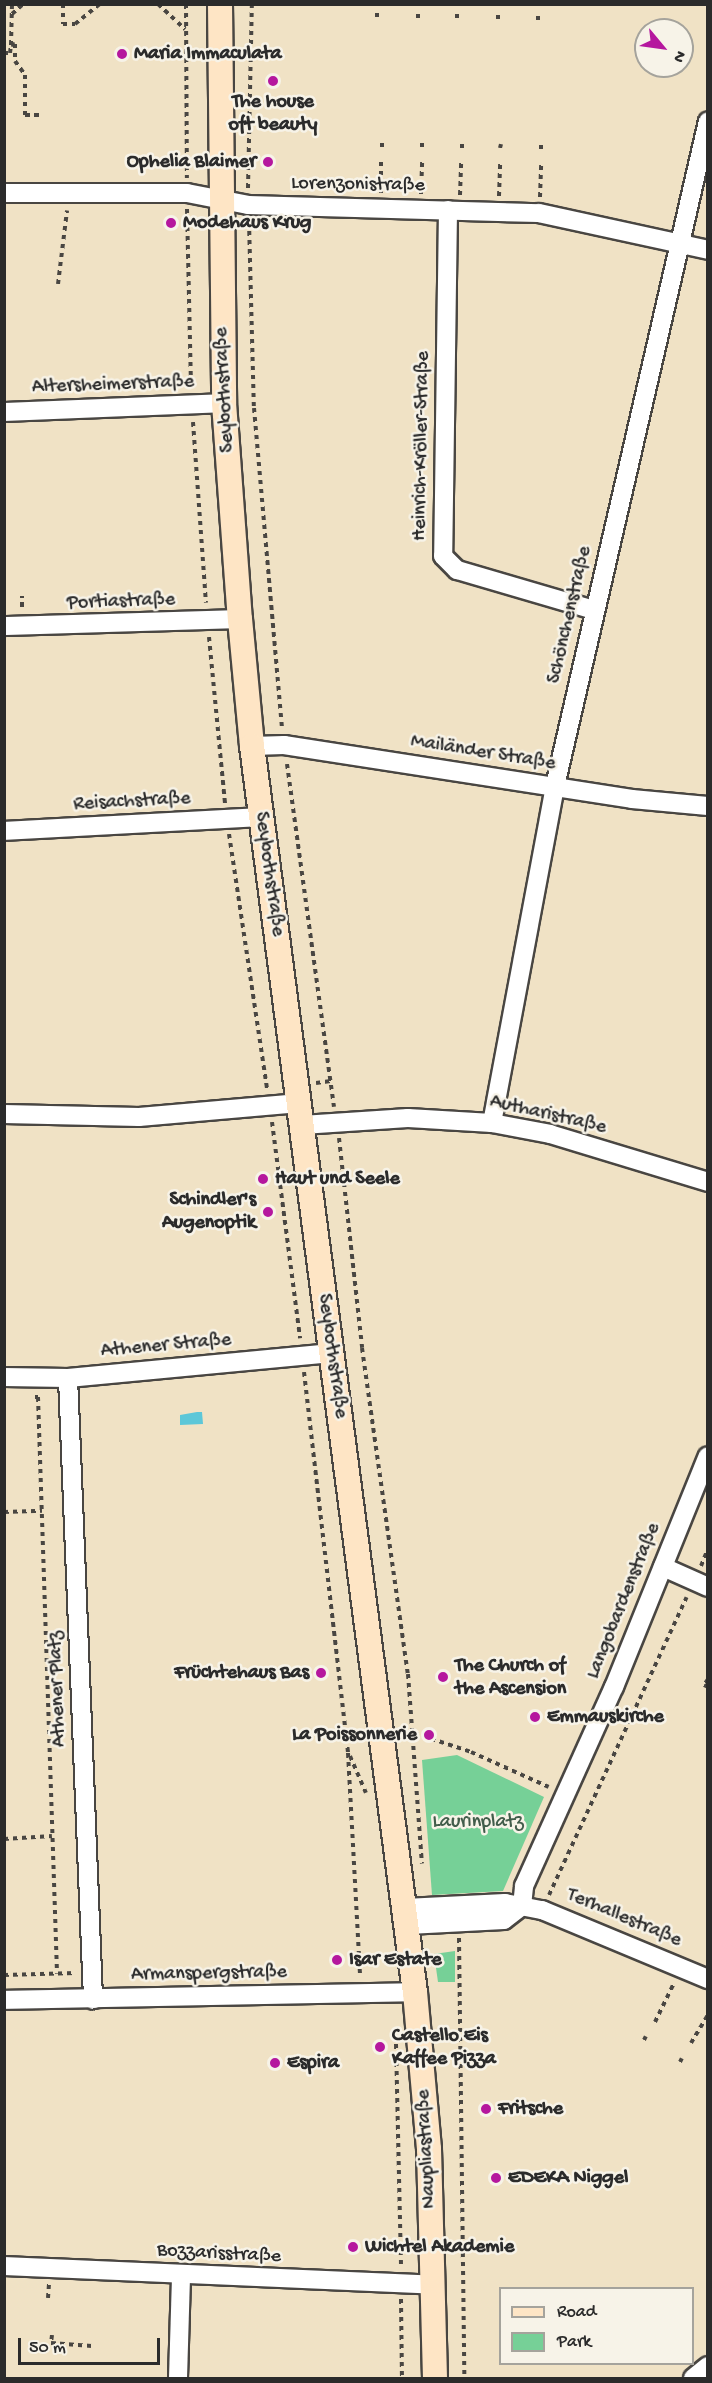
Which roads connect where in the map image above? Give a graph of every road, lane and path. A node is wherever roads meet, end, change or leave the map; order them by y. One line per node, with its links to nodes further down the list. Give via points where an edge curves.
1 (12, 4): 8 (path)
2 (23, 4): 8 (path)
3 (63, 4): 4 (path, via 63,24 75,25)
4 (100, 4)
5 (158, 4): 9 (path)
6 (220, 4): 21 (street, Seybothstraße)
7 (252, 4): 22 (path)
8 (12, 14): 10 (path)
9 (185, 29)
10 (11, 45): 11 (path, via 10,53); 12 (path, via 15,44 15,61 25,75 25,115)
11 (4, 53)
12 (41, 115)
13 (708, 121): 28 (street, Schönchenstraße)
14 (381, 161): 23 (path)
15 (422, 162): 24 (path)
16 (461, 163): 25 (path)
17 (500, 164): 26 (path)
18 (541, 165): 27 (path)
19 (4, 193): 20 (street, Lorenzonistraße)
20 (67, 193): 21 (street, Lorenzonistraße, via 187,193); 30 (path)
21 (220, 199): 22 (street, Lorenzonistraße); 31 (street, Seybothstraße)
22 (248, 205): 23 (street, Lorenzonistraße); 36 (path, via 254,408)
23 (380, 208): 24 (street, Lorenzonistraße)
24 (421, 208): 25 (street, Lorenzonistraße)
25 (454, 210): 26 (street, Lorenzonistraße); 33 (street, Heinrich-Kröller-Straße, via 443,556 457,570)
26 (499, 212): 27 (street, Lorenzonistraße)
27 (539, 213): 28 (street, Lorenzonistraße)
28 (679, 241): 29 (street, Lorenzonistraße); 33 (street, Schönchenstraße)
29 (708, 250)
30 (58, 285)
31 (224, 403): 32 (street, Altersheimerstraße); 34 (street, Seybothstraße)
32 (4, 412)
33 (594, 610): 38 (street, Schönchenstraße)
34 (240, 619): 35 (street, Portiastraße); 37 (street, Seybothstraße)
35 (4, 627)
36 (284, 745): 37 (street, Mailänder Straße); 38 (street, Mailänder Straße); 42 (path)
37 (252, 746): 40 (street, Seybothstraße)
38 (555, 786): 39 (street, Mailänder Straße); 48 (street, Schönchenstraße)
39 (708, 806)
40 (262, 817): 41 (street, Reisachstraße); 47 (street, Seybothstraße)
41 (4, 831)
42 (303, 880): 43 (path); 44 (path)
43 (297, 881)
44 (310, 936): 45 (path); 49 (path)
45 (304, 937)
46 (4, 1114): 47 (street, Autharistraße, via 140,1117)
47 (301, 1114): 49 (street, Autharistraße); 51 (street, Seybothstraße)
48 (492, 1122): 49 (street, Autharistraße, via 408,1118); 50 (street, Autharistraße, via 550,1134)
49 (337, 1124): 63 (path, via 362,1348)
50 (708, 1182)
51 (332, 1353): 53 (street, Athener Straße); 64 (street, Seybothstraße)
52 (4, 1377): 53 (street, Athener Straße)
53 (68, 1378): 75 (street, Athener Platz)
54 (27, 1397): 56 (path, via 38,1397)
55 (707, 1459): 59 (street, Langobardenstraße)
56 (42, 1511): 57 (path); 67 (path)
57 (4, 1512)
58 (708, 1549): 60 (path)
59 (663, 1567): 60 (street); 66 (street, Langobardenstraße)
60 (701, 1584): 71 (path)
61 (708, 1679): 62 (path, via 704,1685)
62 (708, 1687)
63 (414, 1733): 64 (path); 66 (path, via 471,1752); 69 (path)
64 (383, 1738): 72 (street)
65 (348, 1753): 80 (path)
66 (564, 1793): 70 (street, via 524,1886)
67 (52, 1836): 68 (path); 76 (path)
68 (4, 1839)
69 (422, 1871)
70 (522, 1906): 71 (street, Terhallestraße); 72 (street); 73 (street, via 504,1920)
71 (542, 1910): 74 (street, Terhallestraße)
72 (407, 1917): 73 (street); 79 (street)
73 (459, 1923): 97 (path)
74 (682, 1967): 78 (street, Terhallestraße); 84 (path)
75 (92, 1973): 76 (path); 81 (street, Athener Platz)
76 (57, 1974): 77 (path)
77 (4, 1975)
78 (708, 1979)
79 (415, 1992): 80 (street, Armanspergstraße); 90 (street, Naupliastraße, via 428,2139)
80 (361, 1994): 81 (street, Armanspergstraße)
81 (93, 1999): 82 (street, Armanspergstraße)
82 (4, 2000)
83 (708, 2015): 86 (path)
84 (655, 2022)
85 (396, 2040): 89 (path)
86 (692, 2043)
87 (4, 2266): 88 (street, Bozzarisstraße)
88 (182, 2275): 89 (street, Bozzarisstraße); 94 (street)
89 (401, 2284): 90 (street, Bozzarisstraße); 95 (path)
90 (432, 2285): 96 (street, Naupliastraße)
91 (52, 2336): 92 (path, via 51,2343)
92 (92, 2346)
93 (708, 2366): 98 (street)
94 (178, 2379)
95 (402, 2379)
96 (435, 2379)
97 (464, 2379)
98 (693, 2379)

